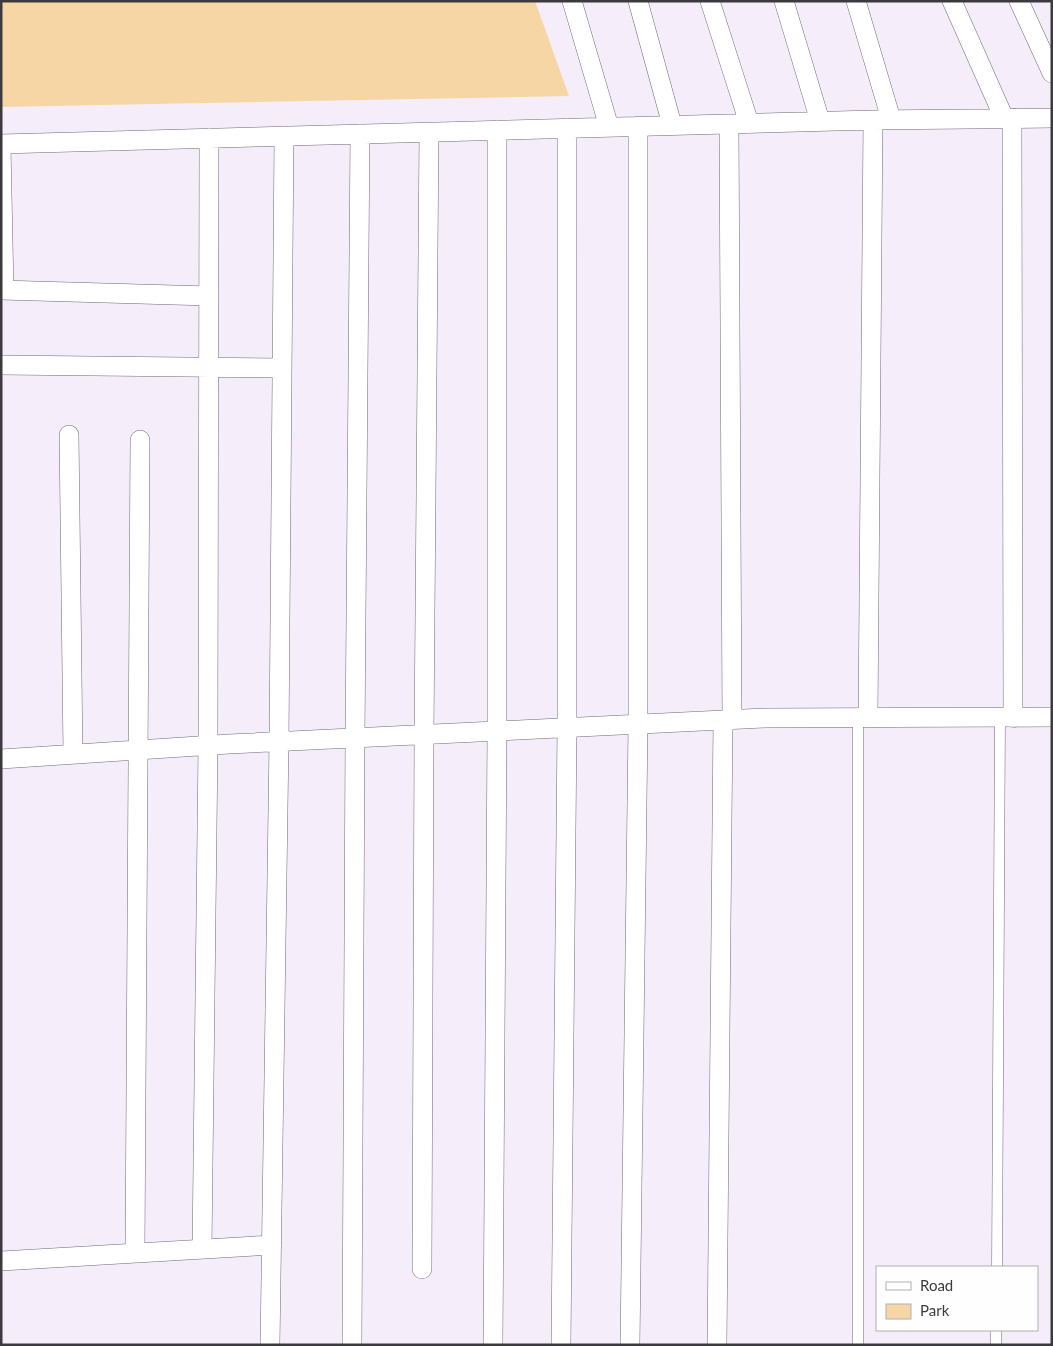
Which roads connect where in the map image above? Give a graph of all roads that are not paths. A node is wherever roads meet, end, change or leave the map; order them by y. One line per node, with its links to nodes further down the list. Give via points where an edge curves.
1 (572, 1): 17 (street)
2 (638, 1): 15 (street)
3 (710, 1): 13 (street)
4 (784, 1): 12 (street)
5 (856, 1): 11 (street)
6 (952, 1): 9 (street)
7 (1019, 1): 8 (street)
8 (1052, 73)
9 (1008, 118): 10 (street); 11 (street); 33 (street)
10 (1052, 118)
11 (882, 119): 12 (street); 32 (street)
12 (820, 121): 13 (street)
13 (749, 123): 14 (street)
14 (729, 124): 15 (street); 35 (street)
15 (672, 125): 16 (street)
16 (638, 126): 17 (street); 36 (street)
17 (609, 127): 18 (street)
18 (567, 128): 19 (street); 37 (street)
19 (497, 130): 20 (street); 38 (street)
20 (429, 132): 21 (street); 39 (street)
21 (360, 134): 22 (street); 40 (street)
22 (284, 136): 23 (street); 29 (street)
23 (209, 138): 24 (street); 26 (street)
24 (1, 145): 25 (street)
25 (2, 290): 26 (street)
26 (209, 296): 28 (street)
27 (1, 365): 28 (street)
28 (209, 366): 29 (street); 43 (street)
29 (282, 368): 41 (street)
30 (68, 435): 45 (street)
31 (140, 440): 44 (street)
32 (863, 718): 33 (street); 35 (street); 60 (lane)
33 (1007, 718): 34 (street); 51 (lane)
34 (1052, 718)
35 (728, 720): 36 (street); 59 (street)
36 (638, 725): 37 (street); 58 (street)
37 (567, 728): 38 (street); 57 (street)
38 (497, 731): 39 (street); 56 (street)
39 (424, 735): 40 (street); 52 (street)
40 (355, 738): 41 (street); 55 (street)
41 (279, 742): 43 (street); 47 (street)
42 (1, 744): 46 (street)
43 (208, 746): 44 (street); 48 (street)
44 (138, 750): 45 (street); 49 (street)
45 (73, 754): 46 (street)
46 (1, 760)
47 (272, 1245): 48 (street); 54 (street)
48 (202, 1249): 49 (street)
49 (135, 1253): 50 (street)
50 (1, 1261)
51 (997, 1266)
52 (422, 1269)
53 (996, 1331): 61 (lane)
54 (270, 1345)
55 (352, 1345)
56 (493, 1345)
57 (562, 1345)
58 (630, 1345)
59 (717, 1345)
60 (858, 1345)
61 (996, 1345)

